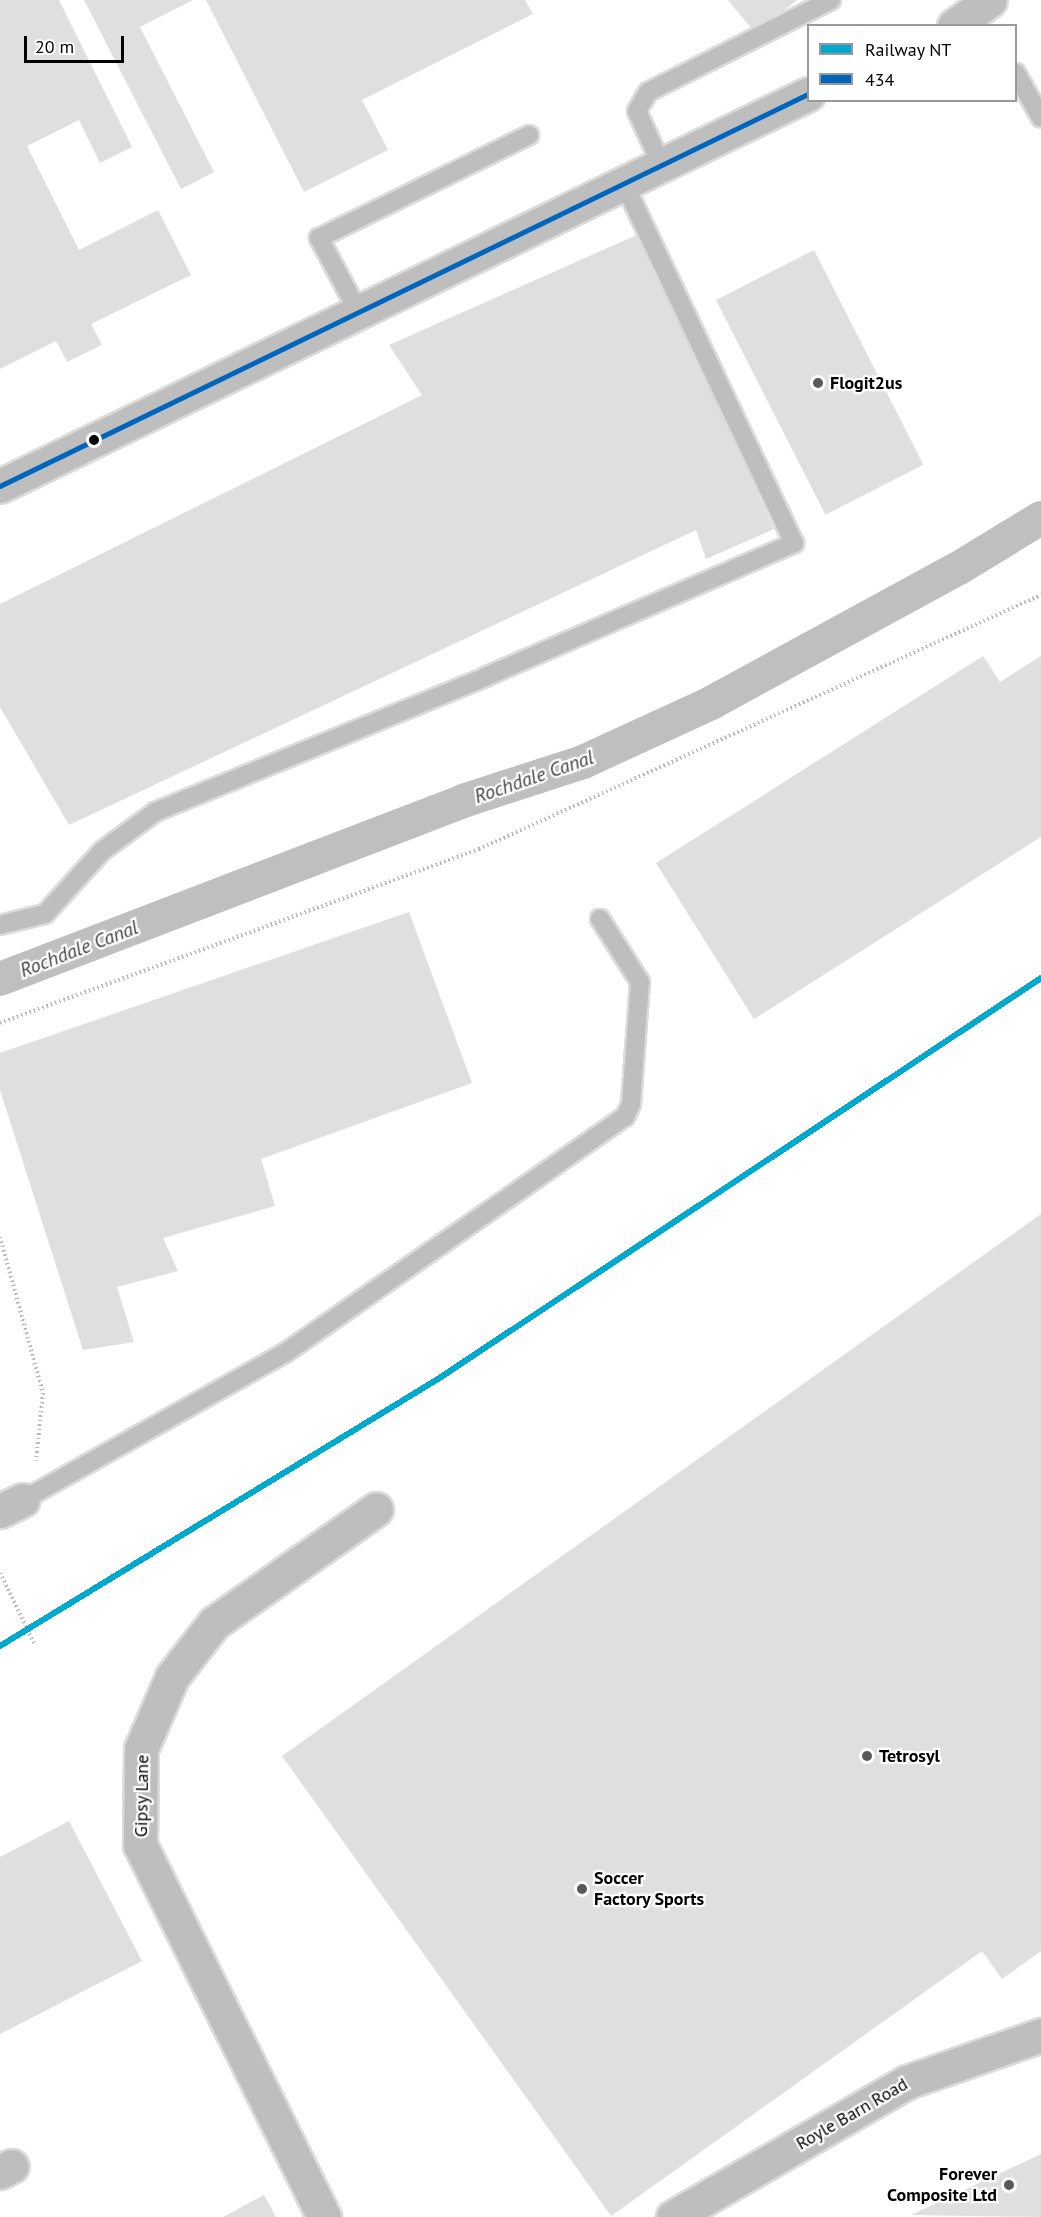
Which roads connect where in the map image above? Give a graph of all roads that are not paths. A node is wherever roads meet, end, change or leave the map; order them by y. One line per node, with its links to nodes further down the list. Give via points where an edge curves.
1 (831, 0): 6 (lane, via 648,92 637,111)
2 (1017, 75): 4 (lane)
3 (807, 94): 6 (street)
4 (1041, 118)
5 (530, 135): 8 (lane, via 319,238)
6 (661, 164): 7 (street)
7 (623, 182): 8 (street); 11 (lane, via 794,543 486,677 155,812 102,851 45,914)
8 (358, 311): 9 (street)
9 (0, 486)
10 (600, 919): 12 (lane, via 640,982 631,1104 625,1117 285,1353)
11 (0, 925)
12 (11, 1506)
13 (376, 1509): 15 (street, Gipsy Lane, via 214,1623 172,1677 141,1749 140,1845)
14 (1041, 2035): 16 (street, Royle Barn Road, via 907,2082)
15 (324, 2217)
16 (673, 2217)

